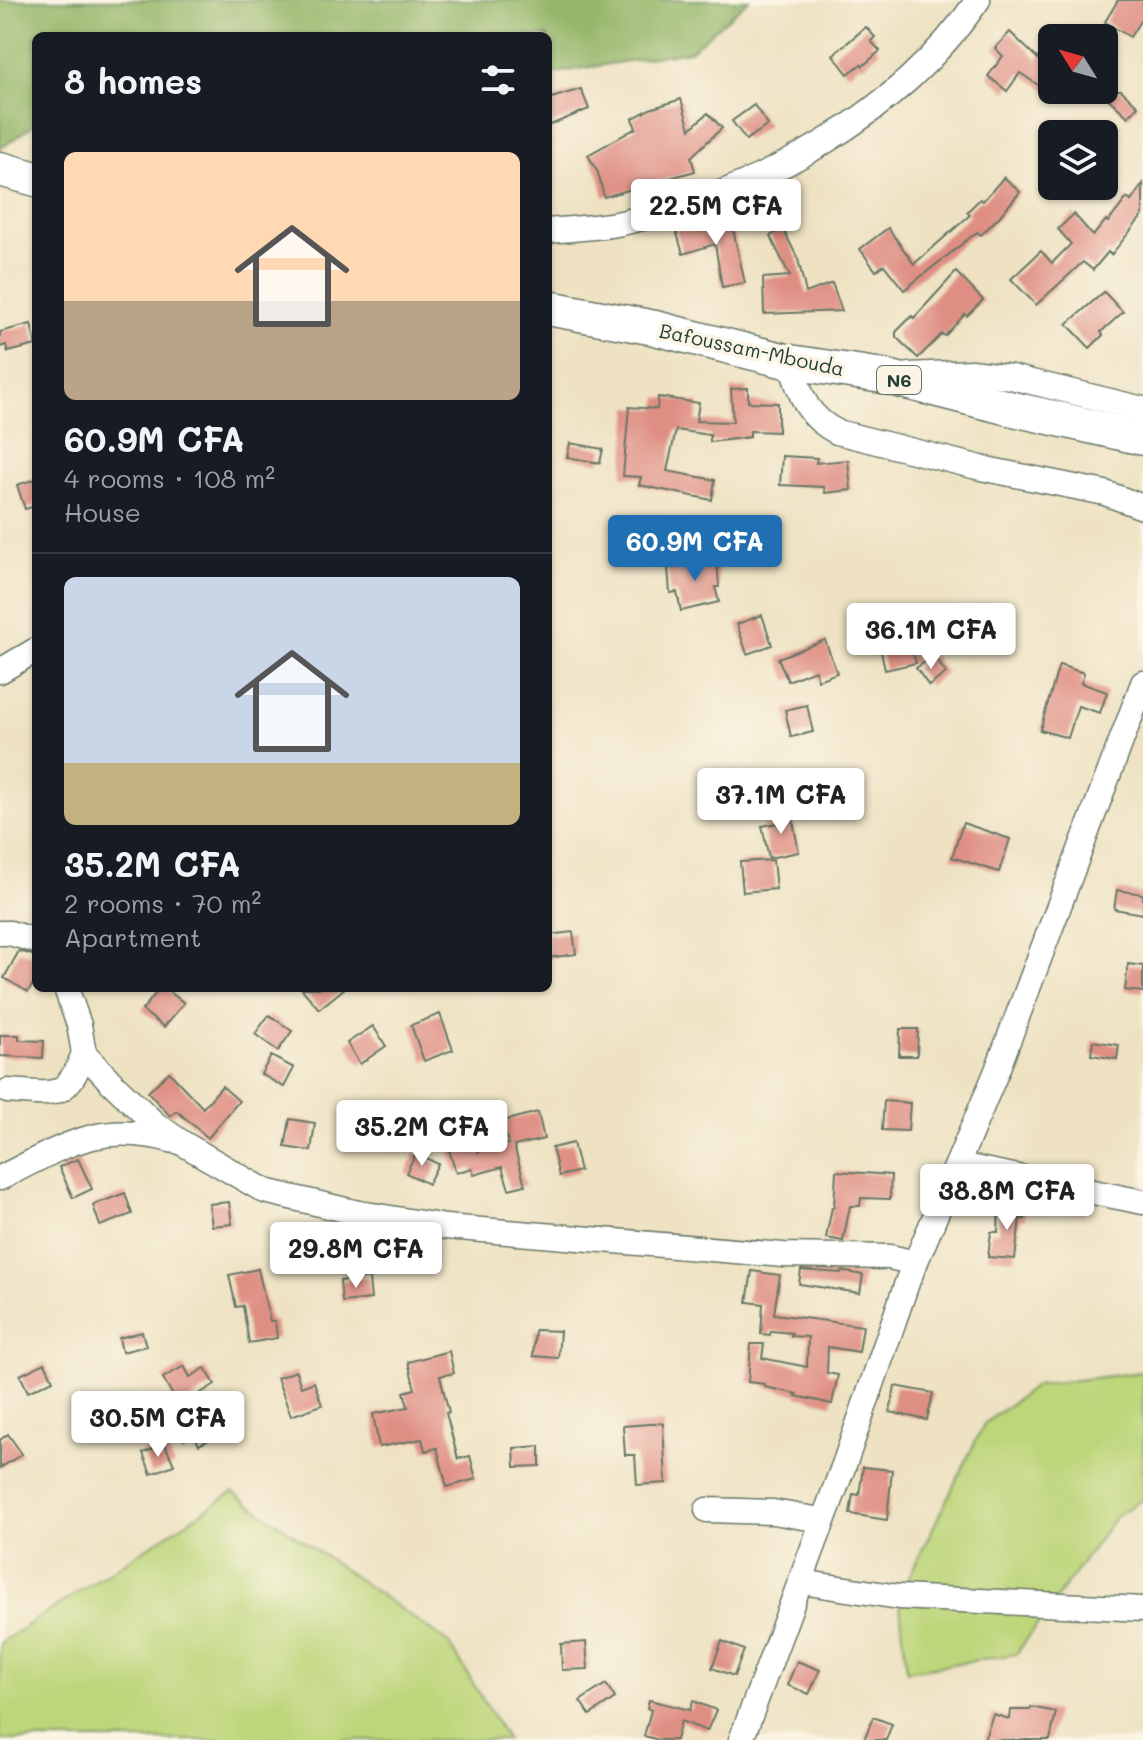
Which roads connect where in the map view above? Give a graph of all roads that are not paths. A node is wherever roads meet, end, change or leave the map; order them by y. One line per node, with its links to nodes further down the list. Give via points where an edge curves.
1 (978, 0): 4 (street, via 912,76 846,128 785,166 723,193 625,223)
2 (0, 169): 3 (highway)
3 (32, 178)
4 (552, 231)
5 (552, 309): 6 (highway, Bafoussam-Mbouda / N6)
6 (790, 362): 7 (highway, Bafoussam-Mbouda / N6); 10 (street, via 811,413 837,432 1105,493)
7 (883, 376): 8 (street, via 972,372); 9 (highway, Bafoussam-Mbouda / N6)
8 (1143, 409)
9 (1143, 438)
10 (1143, 507)
11 (32, 652): 12 (street)
12 (0, 671)
13 (1143, 683): 20 (street)
14 (0, 933): 15 (street)
15 (32, 940)
16 (67, 992): 17 (street)
17 (84, 1053): 18 (street, via 67,1087 51,1094); 19 (street, via 131,1103)
18 (8, 1091)
19 (184, 1144): 21 (street, via 156,1136 105,1133 49,1152); 23 (street, via 265,1191 392,1220 564,1239 890,1257)
20 (959, 1165): 22 (street); 23 (street)
21 (0, 1178)
22 (1143, 1202)
23 (915, 1263): 25 (street)
24 (707, 1510): 25 (street)
25 (821, 1520): 26 (street)
26 (801, 1582): 27 (street, via 899,1597); 28 (street)
27 (1143, 1609)
28 (741, 1740)

